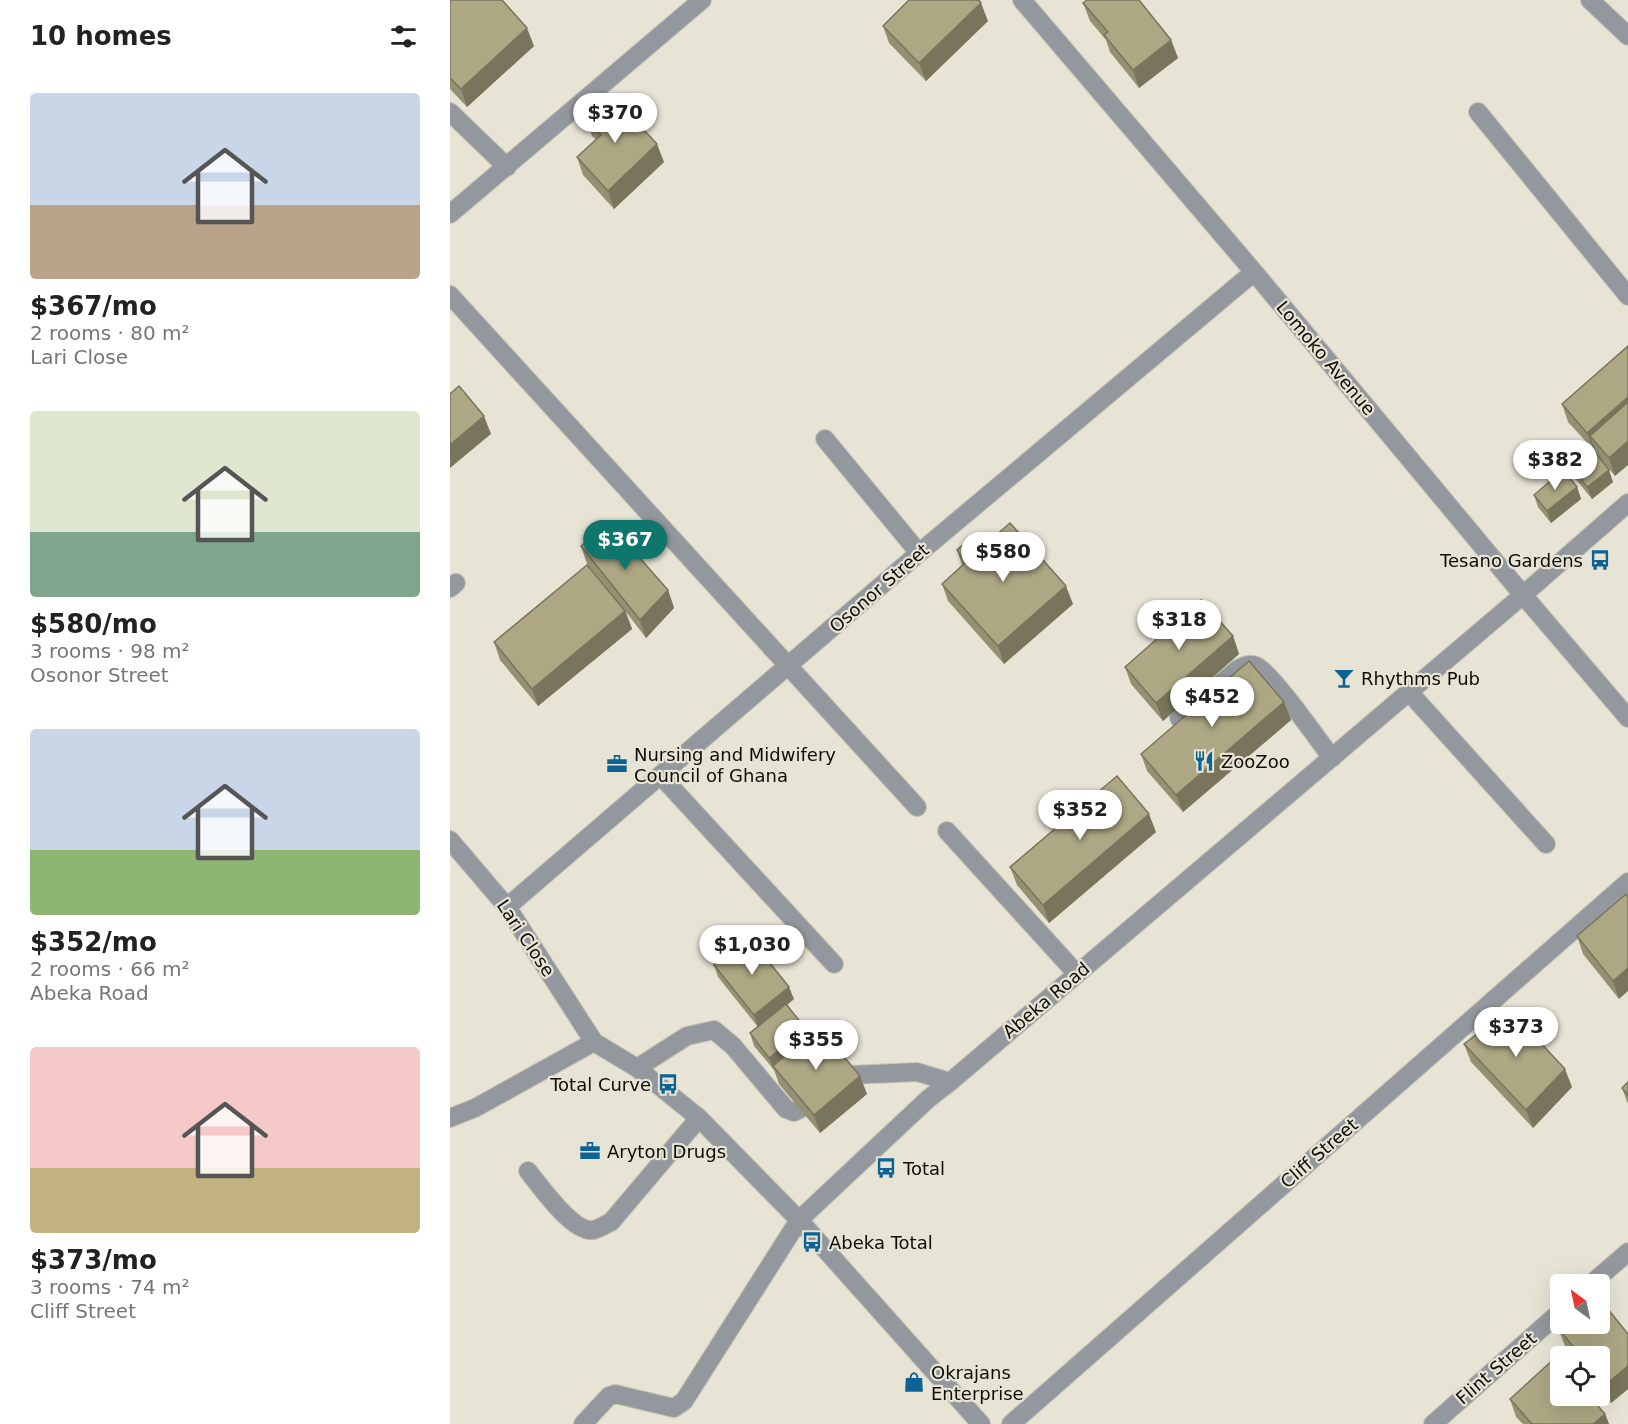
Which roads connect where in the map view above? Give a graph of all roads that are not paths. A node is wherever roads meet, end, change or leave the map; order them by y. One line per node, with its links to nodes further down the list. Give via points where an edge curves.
1 (702, 0): 7 (street)
2 (1022, 0): 9 (street, Lomoko Avenue)
3 (1590, 0): 4 (street)
4 (1628, 36)
5 (450, 112): 7 (street)
6 (1478, 112): 11 (street)
7 (507, 167): 8 (street)
8 (450, 214)
9 (1254, 272): 14 (street, Osonor Street); 15 (street, Lomoko Avenue)
10 (450, 295): 16 (street)
11 (1628, 296)
12 (825, 439): 14 (street)
13 (1628, 503): 15 (street, Abeka Road)
14 (919, 553): 16 (street, Osonor Street)
15 (1523, 596): 17 (street, Abeka Road); 19 (street, Lomoko Avenue)
16 (789, 665): 21 (street, Osonor Street); 22 (street)
17 (1409, 692): 20 (street, Abeka Road); 25 (street)
18 (1179, 718): 20 (street, via 1238,669 1250,664 1273,682)
19 (1628, 718)
20 (1332, 758): 29 (street, Abeka Road)
21 (661, 776): 27 (street, Osonor Street); 28 (street)
22 (917, 807)
23 (947, 831): 29 (street)
24 (450, 840): 27 (street, Lari Close)
25 (1546, 844)
26 (1628, 882): 44 (street, Cliff Street)
27 (507, 907): 30 (street, Lari Close)
28 (834, 964)
29 (1077, 974): 33 (street, Abeka Road)
30 (594, 1042): 31 (street); 35 (street)
31 (637, 1068): 34 (street, via 687,1036 714,1030 733,1046 786,1110); 36 (street)
32 (851, 1075): 33 (street, via 917,1072)
33 (950, 1082): 38 (street, Abeka Road)
34 (800, 1109)
35 (450, 1118)
36 (699, 1118): 37 (street, via 610,1222 594,1230 582,1229 569,1219); 38 (street)
37 (528, 1171)
38 (799, 1220): 42 (street, Abeka Road, via 684,1401 674,1408 615,1394); 43 (street)
39 (1628, 1252): 40 (street)
40 (1603, 1274)
41 (1550, 1321): 45 (street, Flint Street)
42 (583, 1424)
43 (981, 1424)
44 (1011, 1424)
45 (1433, 1424)

